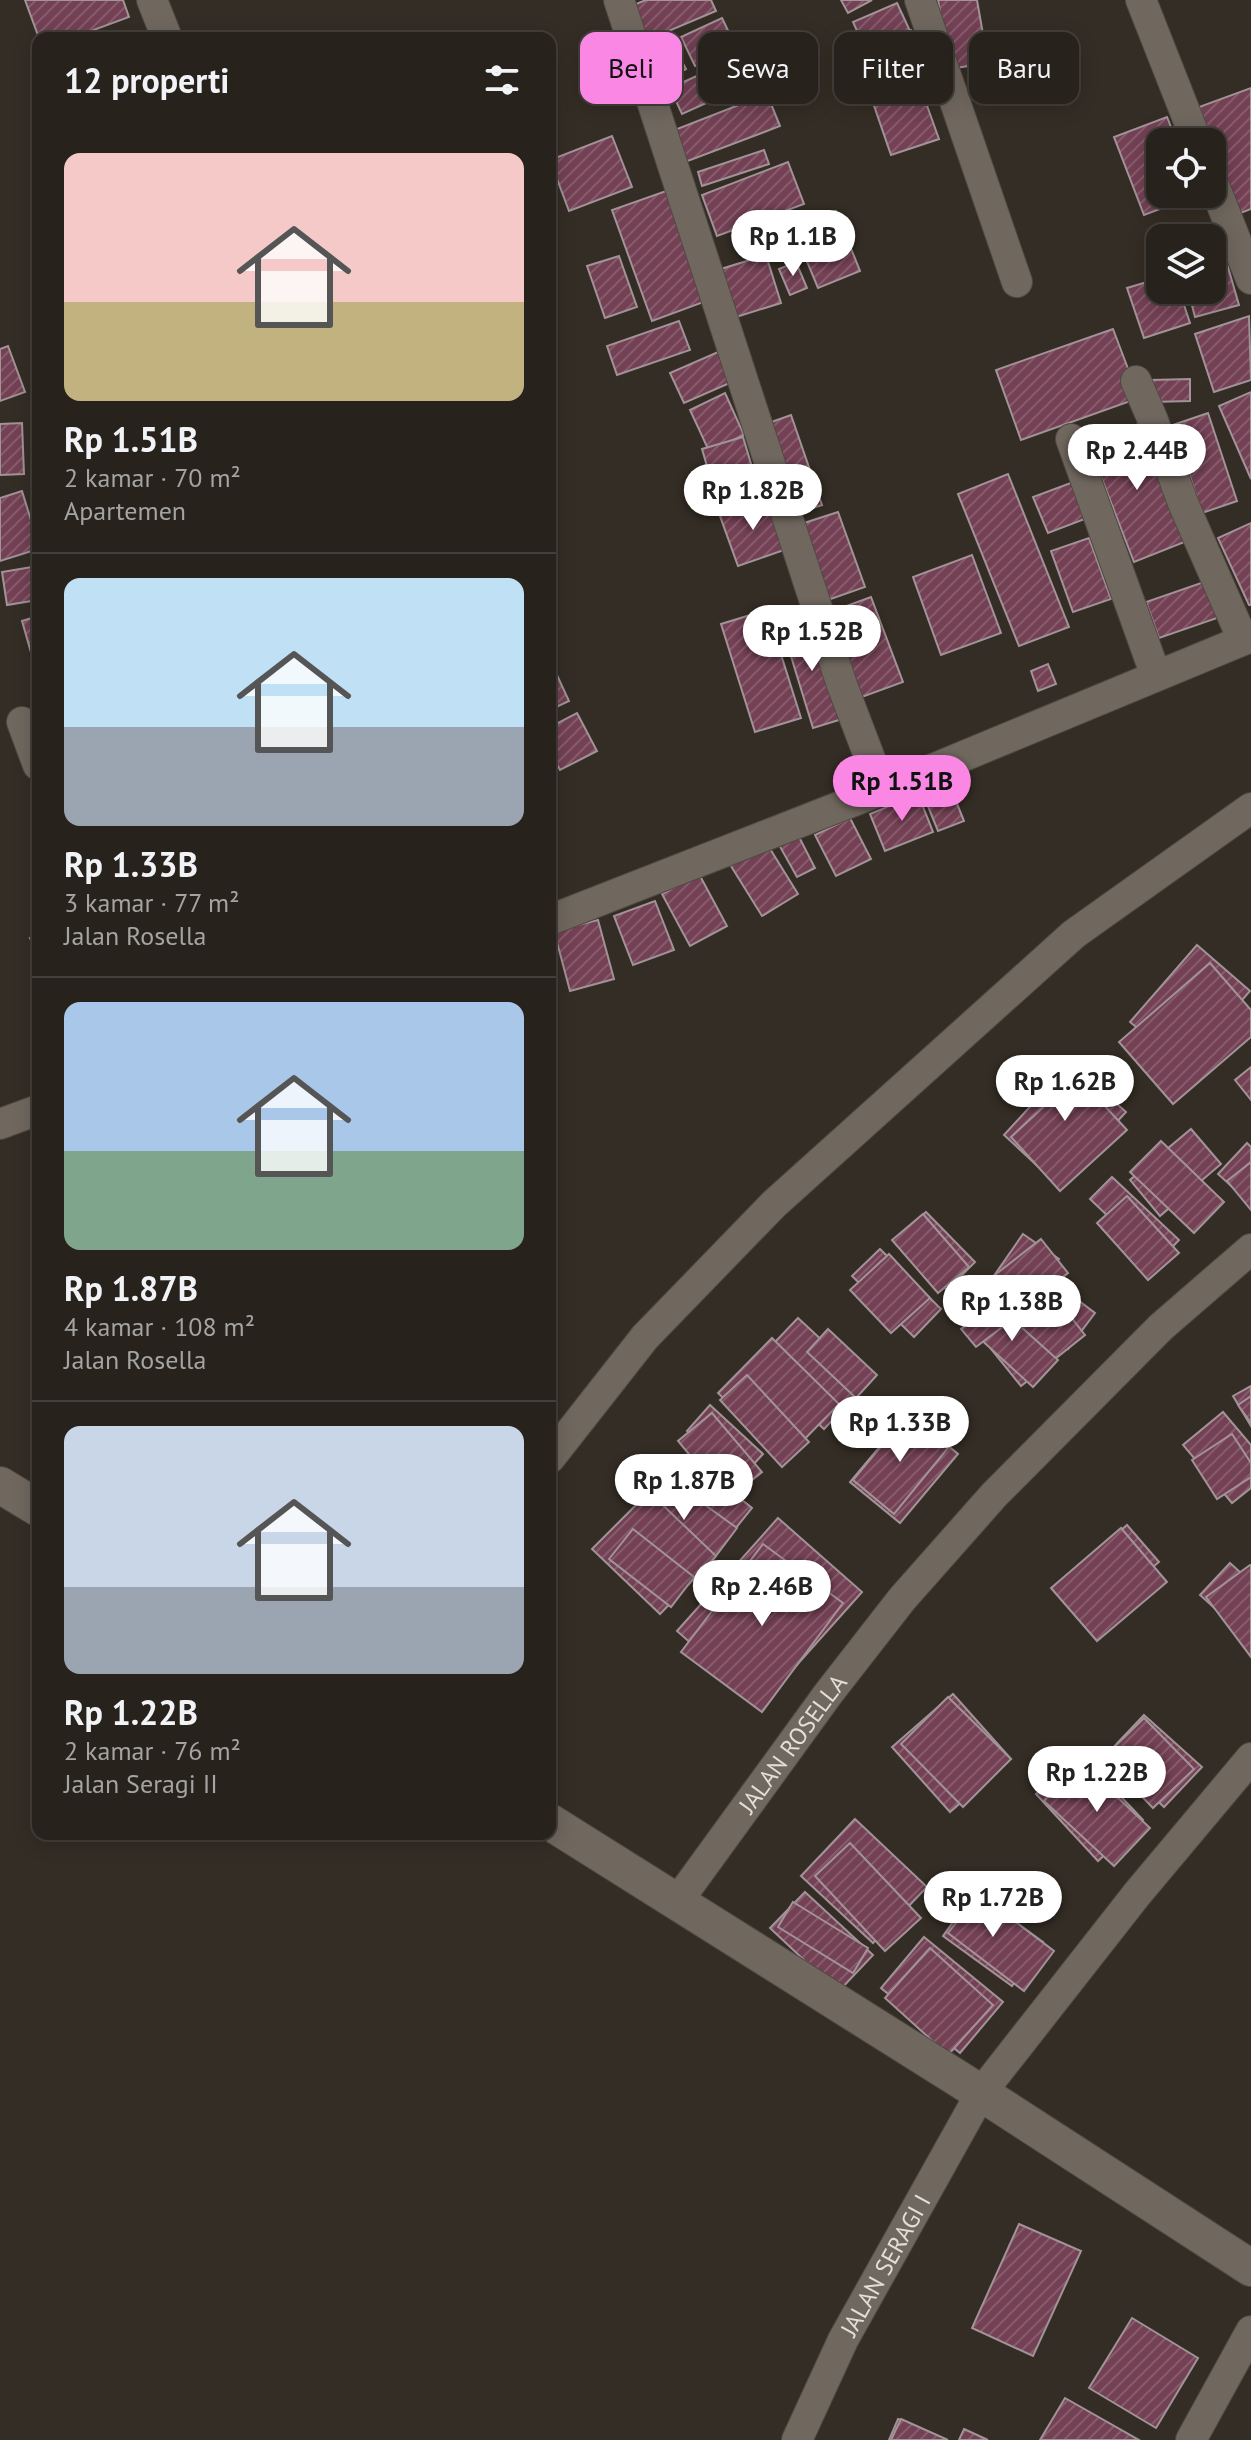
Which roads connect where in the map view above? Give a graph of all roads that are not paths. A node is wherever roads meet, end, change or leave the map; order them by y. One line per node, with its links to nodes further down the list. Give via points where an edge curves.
1 (152, 0): 5 (street)
2 (619, 0): 16 (street, via 842,685)
3 (920, 0): 9 (street)
4 (1141, 0): 6 (street)
5 (165, 32)
6 (1191, 128)
7 (1223, 208): 8 (street)
8 (1251, 279)
9 (1017, 282)
10 (1136, 381): 12 (street, via 1183,503)
11 (1071, 439): 13 (street)
12 (1247, 638): 13 (street)
13 (1156, 676): 16 (street)
14 (22, 722): 15 (street)
15 (32, 749)
16 (882, 790): 18 (street)
17 (1251, 808): 22 (street, via 1074,934 774,1204 645,1337)
18 (556, 918)
19 (32, 1112): 20 (street)
20 (0, 1124)
21 (1251, 1249): 27 (street, JALAN ROSELLA, via 1150,1339 994,1495 902,1599)
22 (556, 1450)
23 (0, 1485): 24 (street)
24 (32, 1504)
25 (1251, 1758): 28 (street, JALAN SERAGI I)
26 (556, 1826): 27 (street)
27 (677, 1902): 28 (street)
28 (981, 2093): 29 (street); 31 (street, JALAN SERAGI I, via 843,2340)
29 (1251, 2268)
30 (1251, 2331): 32 (street)
31 (797, 2440)
32 (1191, 2440)

